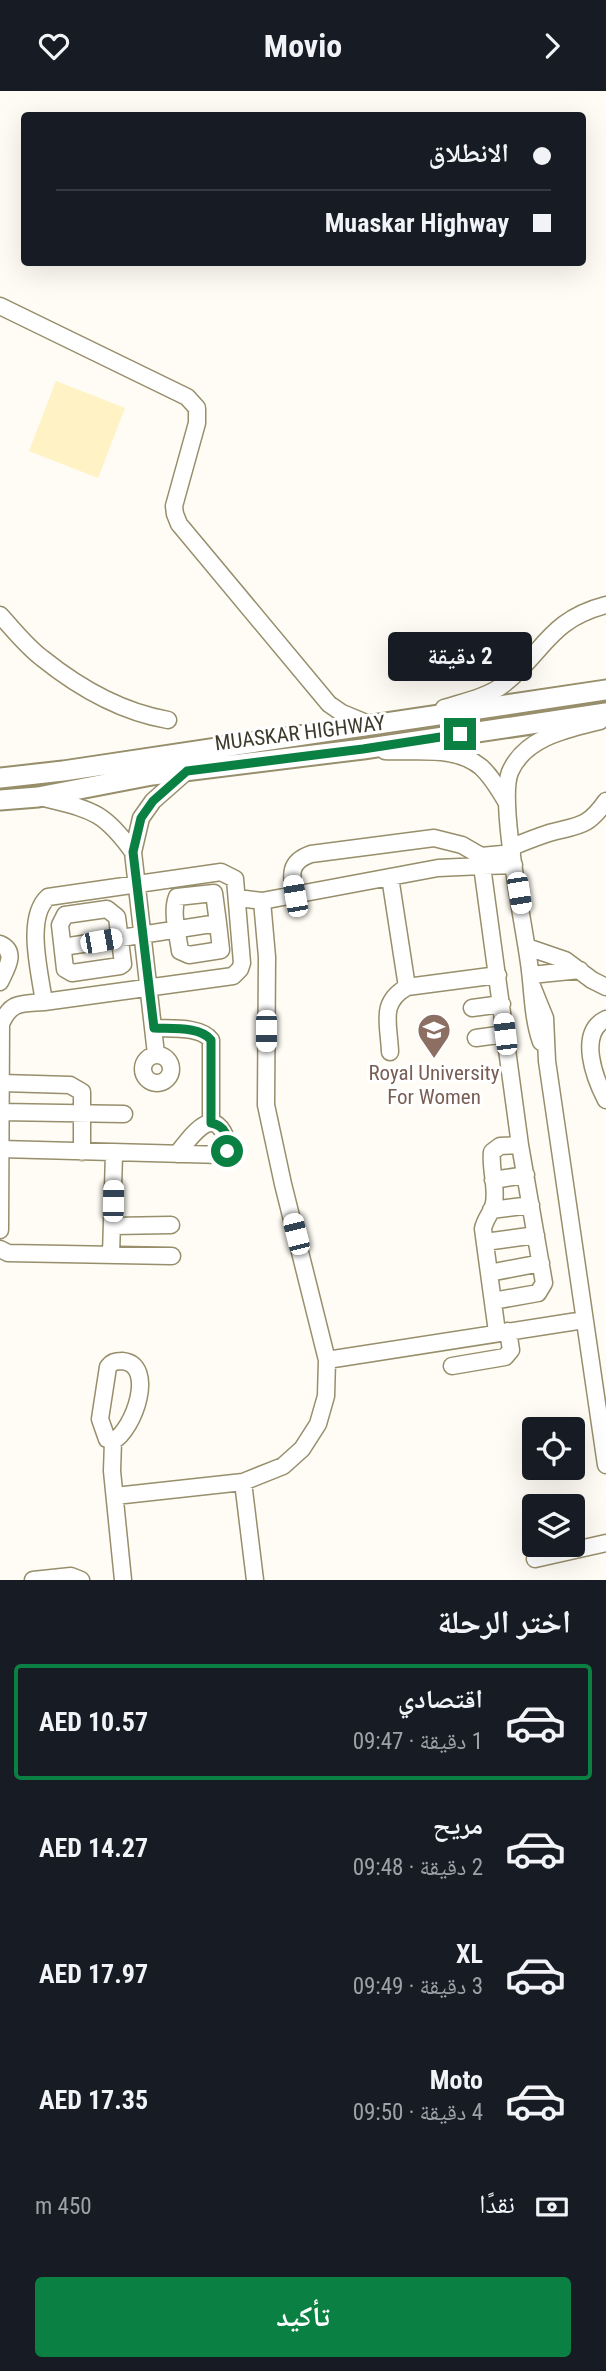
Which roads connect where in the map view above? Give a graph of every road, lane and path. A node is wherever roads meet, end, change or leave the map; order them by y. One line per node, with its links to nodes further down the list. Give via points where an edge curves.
1 (0, 306): 9 (lane, via 187,397 197,408 174,506 179,524 329,704)
2 (606, 605): 7 (lane, via 568,619 497,689)
3 (0, 615): 6 (lane, via 40,658 88,689 121,707)
4 (606, 689): 7 (main road, MUASKAR HIGHWAY)
5 (606, 713): 10 (main road, MUASKAR HIGHWAY)
6 (168, 720)
7 (404, 720): 9 (main road, MUASKAR HIGHWAY)
8 (606, 720): 16 (lane, via 542,739 528,749 510,773)
9 (371, 725): 12 (main road, MUASKAR HIGHWAY)
10 (363, 749): 11 (main road, MUASKAR HIGHWAY); 16 (lane, via 455,754 481,767)
11 (187, 771): 13 (main road, MUASKAR HIGHWAY); 17 (lane, via 141,818)
12 (0, 778)
13 (38, 797): 14 (main road, MUASKAR HIGHWAY); 17 (lane, via 96,813)
14 (0, 800)
15 (606, 801): 18 (lane, via 586,824 551,832)
16 (507, 803): 18 (lane)
17 (133, 852): 21 (lane)
18 (513, 855): 19 (lane); 31 (lane)
19 (482, 861): 20 (lane); 22 (lane, via 461,845 434,838 311,854 294,865); 34 (lane)
20 (390, 877): 22 (lane); 38 (lane)
21 (138, 885): 23 (lane, via 221,872 236,879); 27 (lane); 39 (lane, via 48,897 41,904 35,926)
22 (295, 896): 24 (lane)
23 (238, 898): 24 (lane); 36 (lane, via 242,963 233,976)
24 (262, 901): 76 (lane, via 267,957 266,1105)
25 (218, 923): 26 (lane); 26 (lane, via 219,951 184,955); 26 (lane, via 214,893 189,896 175,899)
26 (178, 928): 27 (lane)
27 (142, 935): 28 (lane); 36 (lane)
28 (121, 937): 30 (lane); 30 (lane, via 124,959 120,966 72,973 65,968); 30 (lane, via 117,917 107,909 65,915 60,925)
29 (0, 944): 33 (lane, via 10,953)
30 (63, 947)
31 (527, 947): 32 (lane); 35 (lane)
32 (580, 970): 35 (lane); 37 (lane)
33 (2, 974)
34 (498, 975): 38 (lane); 40 (lane)
35 (531, 980): 74 (lane, via 545,1018 547,1061)
36 (148, 987): 39 (lane); 43 (lane)
37 (606, 987)
38 (407, 988): 46 (lane, via 396,993 388,1005)
39 (44, 1002): 48 (lane, via 15,1005 6,1013 1,1024)
40 (502, 1004): 41 (lane); 44 (lane)
41 (472, 1008)
42 (606, 1019): 49 (lane, via 596,1025 591,1047)
43 (154, 1028): 47 (lane); 53 (lane, via 194,1031 211,1040)
44 (505, 1034): 45 (lane); 54 (lane)
45 (476, 1038)
46 (390, 1052)
47 (156, 1054)
48 (2, 1083): 50 (lane); 51 (lane, via 76,1087 82,1091)
49 (606, 1100)
50 (1, 1112): 51 (lane); 55 (lane)
51 (83, 1113): 52 (lane); 56 (lane)
52 (124, 1114)
53 (211, 1123): 58 (lane, via 197,1128); 58 (lane, via 224,1129 228,1144 223,1156)
54 (520, 1145): 59 (lane); 60 (lane, via 492,1151)
55 (1, 1149): 56 (lane); 65 (lane)
56 (82, 1152): 57 (lane)
57 (114, 1154): 58 (lane); 64 (lane)
58 (177, 1154)
59 (526, 1175): 60 (lane); 61 (lane)
60 (493, 1180): 62 (lane)
61 (531, 1205): 62 (lane); 66 (lane)
62 (491, 1210): 67 (lane, via 485,1219)
63 (171, 1225): 64 (lane)
64 (112, 1226): 69 (lane)
65 (0, 1230)
66 (536, 1235): 67 (lane); 71 (lane)
67 (485, 1242): 72 (lane)
68 (0, 1249): 69 (lane, via 8,1253)
69 (111, 1255): 70 (lane)
70 (172, 1256)
71 (541, 1263): 72 (lane); 73 (lane, via 544,1283 538,1293)
72 (489, 1273): 73 (lane)
73 (493, 1301): 75 (lane)
74 (584, 1320): 75 (lane); 79 (lane)
75 (502, 1331): 76 (lane); 77 (lane, via 511,1350 505,1357)
76 (327, 1360): 80 (lane, via 326,1397 318,1424 302,1449 282,1466)
77 (452, 1366)
78 (113, 1441): 81 (lane)
79 (606, 1465)
80 (243, 1482): 81 (lane); 87 (lane)
81 (115, 1496): 86 (lane)
82 (606, 1543): 83 (lane)
83 (535, 1559)
84 (33, 1580): 85 (lane, via 75,1576)
85 (81, 1580)
86 (122, 1580)
87 (255, 1580)

